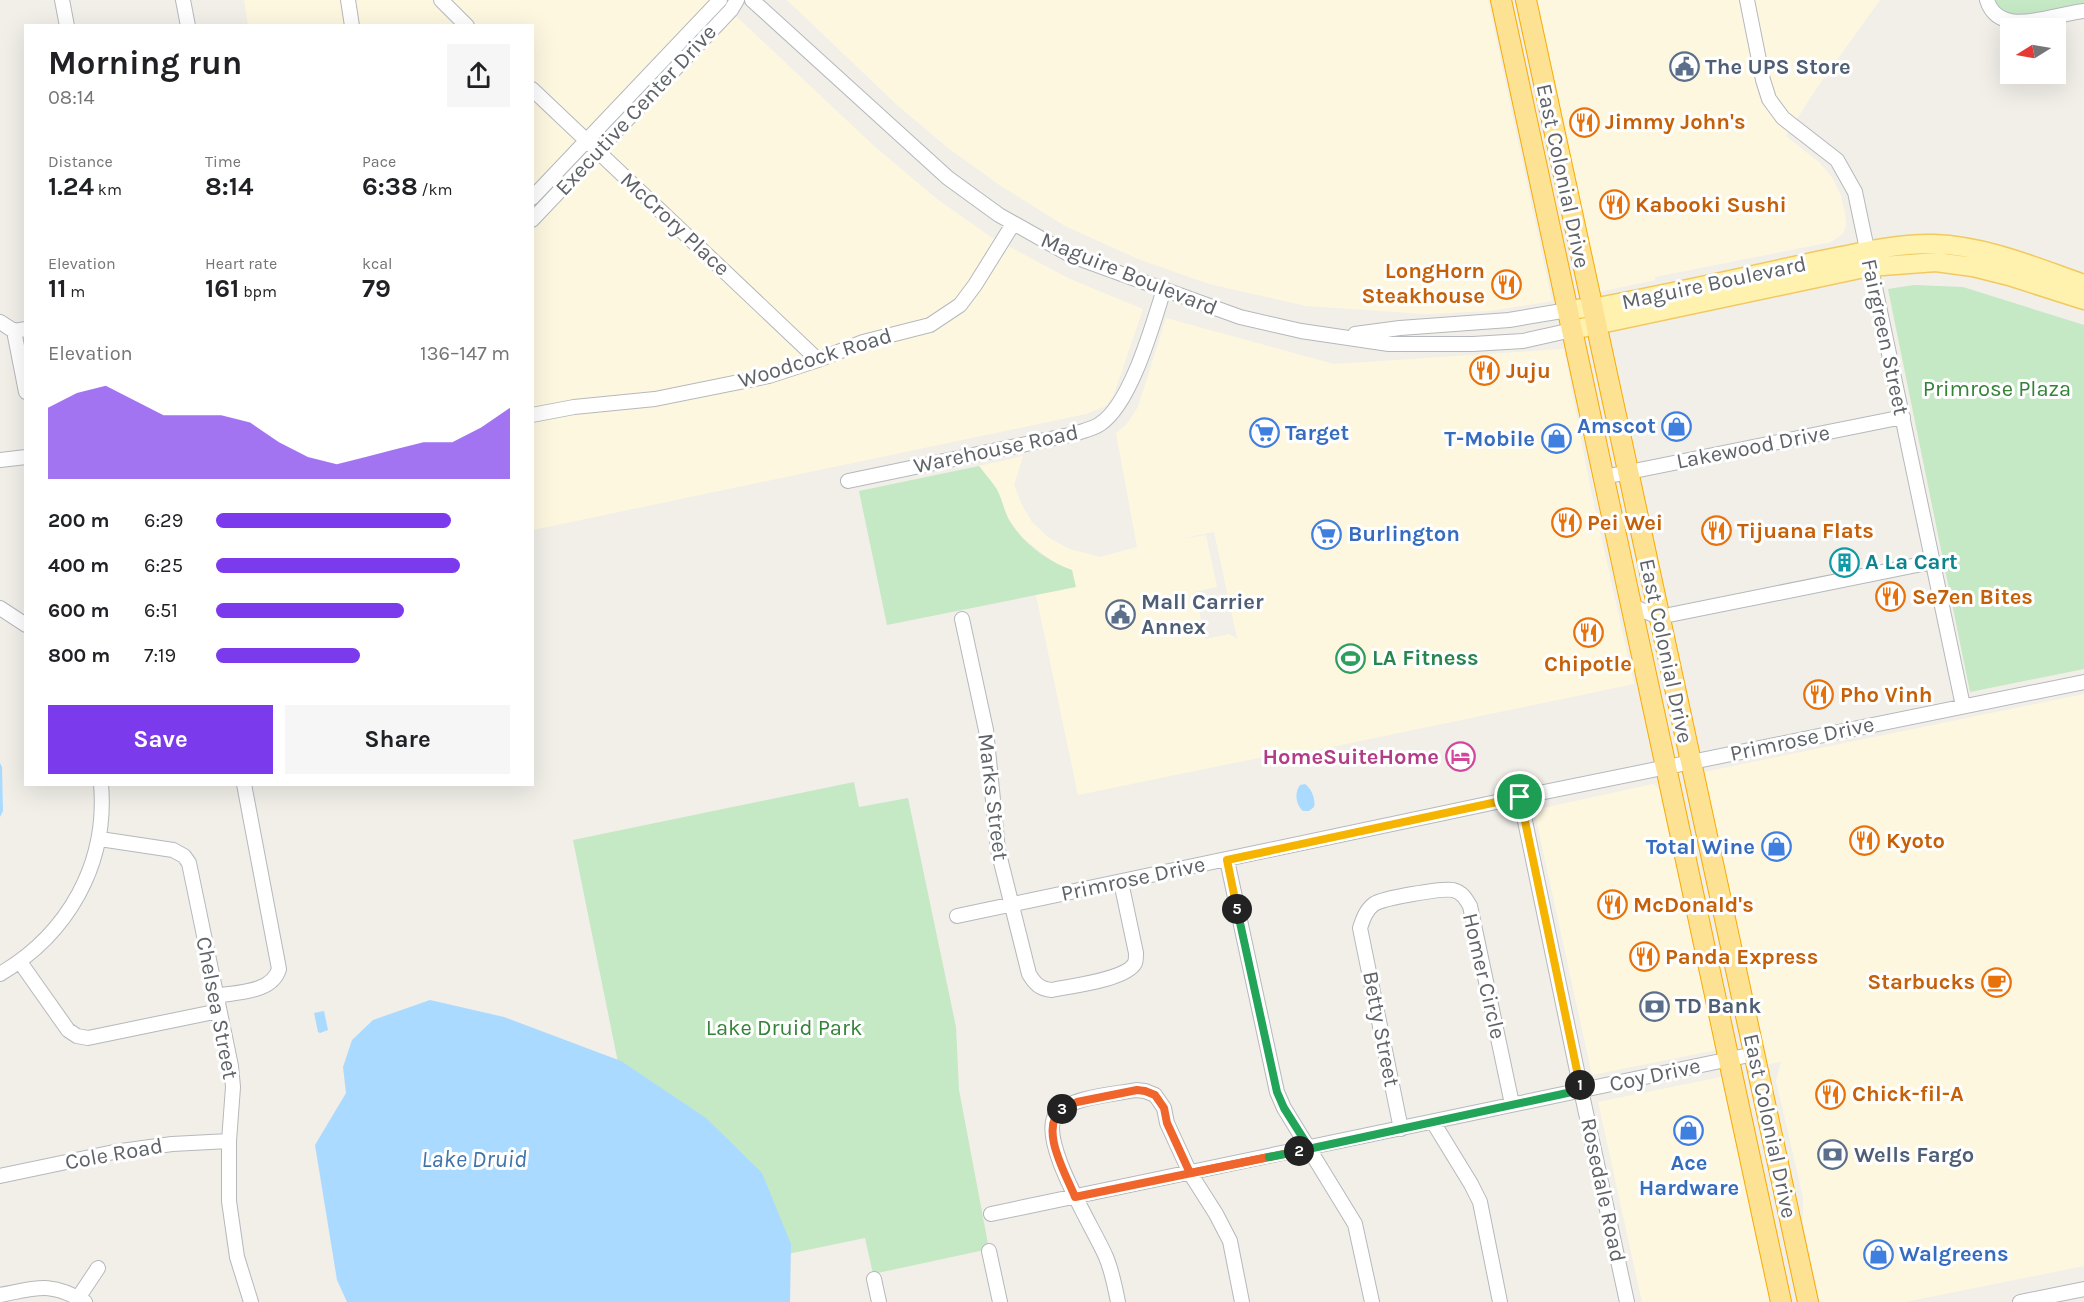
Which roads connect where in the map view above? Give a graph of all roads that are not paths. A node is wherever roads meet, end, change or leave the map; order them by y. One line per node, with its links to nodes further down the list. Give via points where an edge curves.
1 (62, 0): 14 (street)
2 (183, 0): 15 (street)
3 (348, 0): 16 (street)
4 (441, 0): 17 (street)
5 (720, 0): 20 (street, Executive Center Drive)
6 (737, 0): 20 (street, Executive Center Drive)
7 (752, 0): 23 (street, Maguire Boulevard, via 948,178)
8 (1501, 0): 28 (highway, East Colonial Drive)
9 (1516, 0): 19 (highway, via 1540,118)
10 (1526, 0): 19 (highway, East Colonial Drive)
11 (1747, 0): 24 (street, Fairgreen Street, via 1769,99 1783,118 1837,160 1855,192)
12 (1987, 0): 13 (street, via 1999,17 2010,21)
13 (2084, 11)
14 (67, 24)
15 (188, 24)
16 (352, 24)
17 (465, 24)
18 (534, 91): 20 (street, McCrory Place)
19 (1554, 130): 29 (highway, East Colonial Drive)
20 (592, 145): 21 (street, Executive Center Drive); 22 (street, Executive Center Drive); 34 (street, McCrory Place)
21 (534, 196)
22 (534, 217)
23 (1013, 224): 26 (street, Maguire Boulevard, via 1072,256); 34 (street, Woodcock Road, via 960,305 940,320 862,342)
24 (1868, 259): 25 (main road, Maguire Boulevard, via 1911,244 1936,244 1976,249); 27 (main road, Maguire Boulevard, via 1973,267); 29 (main road, Maguire Boulevard); 37 (street, Fairgreen Street)
25 (2084, 284)
26 (1164, 290): 33 (street, Maguire Boulevard, via 1239,317); 42 (street, Warehouse Road, via 1131,382 1117,407 1100,424 1074,434)
27 (2084, 300)
28 (1568, 310): 29 (main road, Maguire Boulevard); 32 (highway, East Colonial Drive); 33 (street, Maguire Boulevard, via 1509,320)
29 (1593, 316): 32 (main road, Maguire Boulevard); 40 (highway, East Colonial Drive)
30 (0, 322): 31 (street)
31 (20, 330): 35 (street)
32 (1572, 330): 33 (street, Maguire Boulevard, via 1523,341 1473,344 1389,344); 41 (highway, East Colonial Drive)
33 (1338, 337)
34 (818, 360): 36 (street, Woodcock Road, via 720,387)
35 (24, 371)
36 (534, 415)
37 (1903, 417): 40 (street, Lakewood Drive); 43 (street, Fairgreen Street)
38 (24, 457): 39 (street)
39 (0, 460)
40 (1627, 472): 41 (street, Lakewood Drive); 46 (highway, East Colonial Drive)
41 (1604, 477): 44 (highway, East Colonial Drive)
42 (848, 481)
43 (1932, 562): 46 (street); 50 (street, Fairgreen Street)
44 (1632, 606): 46 (street); 52 (highway, East Colonial Drive)
45 (0, 608): 48 (street)
46 (1659, 617): 51 (highway, East Colonial Drive)
47 (962, 619): 59 (street, Marks Street, via 986,730 998,850)
48 (24, 624)
49 (2084, 682): 50 (street, Primrose Drive)
50 (1963, 706): 51 (street, Primrose Drive)
51 (1690, 762): 52 (street, Primrose Drive); 66 (highway, East Colonial Drive)
52 (1666, 767): 55 (street, Primrose Drive); 67 (highway, East Colonial Drive)
53 (101, 786): 56 (street)
54 (244, 786): 64 (street, via 279,969 272,983 263,987)
55 (1520, 797): 57 (street, Primrose Drive); 68 (street, Rosedale Road)
56 (100, 840): 62 (street, via 85,883 56,929); 64 (street, Chelsea Street, via 173,850 184,856 189,863)
57 (1227, 860): 58 (street, Primrose Drive); 73 (street, via 1277,1092)
58 (1120, 882): 59 (street, Primrose Drive); 59 (street, Marks Street, via 1136,953 1134,964 1116,976 1052,990 1034,983 1029,974)
59 (1011, 904): 60 (street, Primrose Drive)
60 (957, 916)
61 (1360, 928): 69 (street, Homer Circle, via 1365,914 1385,900 1441,890 1463,895 1470,906); 71 (street, Betty Street)
62 (20, 962): 63 (street); 65 (street, via 68,1030 77,1036 88,1038)
63 (0, 974)
64 (216, 996): 65 (street, Chelsea Street)
65 (219, 1011): 72 (street, Chelsea Street, via 233,1087)
66 (1754, 1054): 67 (street, Coy Drive); 93 (highway, East Colonial Drive)
67 (1729, 1060): 68 (street, Coy Drive); 92 (highway, East Colonial Drive)
68 (1581, 1090): 69 (street, Coy Drive); 91 (street, Rosedale Road)
69 (1512, 1104): 70 (street, Coy Drive)
70 (1433, 1122): 71 (street, Coy Drive); 90 (street, via 1480,1202)
71 (1401, 1129): 73 (street, Coy Drive)
72 (229, 1141): 75 (street, Cole Road, via 172,1143); 84 (street, Chelsea Street, via 229,1201 237,1257)
73 (1310, 1149): 74 (street, Coy Drive); 89 (street, via 1355,1224)
74 (1190, 1173): 76 (street, Coy Drive); 76 (street, via 1155,1095 1137,1090 1077,1102 1056,1113 1052,1124 1052,1139); 88 (street, via 1230,1241)
75 (0, 1176)
76 (1075, 1197): 77 (street, Coy Drive); 87 (street, via 1107,1258)
77 (991, 1214)
78 (989, 1251): 86 (street)
79 (98, 1268): 83 (street)
80 (874, 1279): 85 (street)
81 (2084, 1289): 94 (street)
82 (0, 1295): 83 (street, via 41,1287 66,1291)
83 (81, 1300)
84 (251, 1302)
85 (879, 1302)
86 (1000, 1302)
87 (1118, 1302)
88 (1242, 1302)
89 (1372, 1302)
90 (1500, 1302)
91 (1628, 1302)
92 (1781, 1302)
93 (1808, 1302)
94 (2020, 1302)

